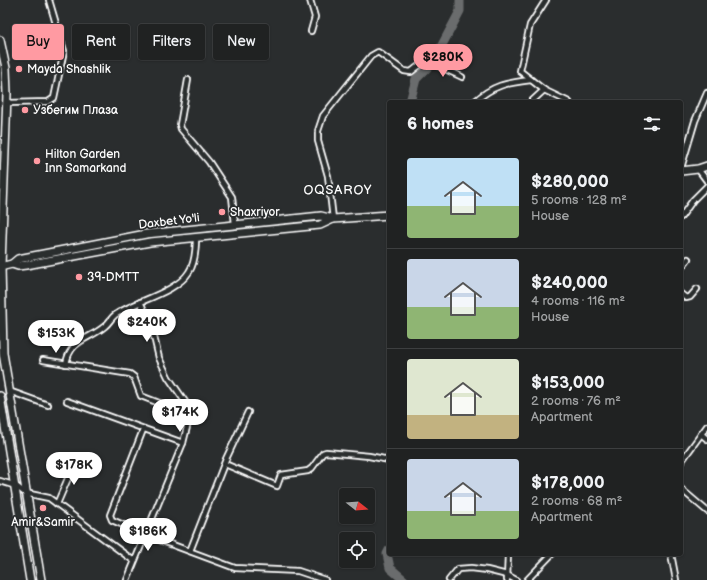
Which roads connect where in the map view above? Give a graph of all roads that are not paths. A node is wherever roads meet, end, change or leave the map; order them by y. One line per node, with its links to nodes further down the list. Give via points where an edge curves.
1 (49, 0): 14 (street, via 64,51 54,98 48,102)
2 (310, 0): 4 (street, via 315,17)
3 (546, 0): 8 (street, via 530,24 521,61 520,71)
4 (311, 31)
5 (0, 40): 14 (main road, via 6,68)
6 (462, 78): 23 (street, via 426,60 410,72 404,71 378,52 374,53 322,116 318,131 318,141 328,176)
7 (188, 80): 24 (street, via 181,129 209,162 232,197)
8 (531, 80): 9 (street); 11 (street, via 499,85)
9 (544, 90): 12 (street); 13 (street)
10 (707, 93): 15 (street)
11 (477, 100)
12 (533, 100)
13 (565, 100)
14 (7, 103): 29 (main road)
15 (683, 161)
16 (707, 166): 17 (main road)
17 (698, 169): 18 (main road); 19 (street)
18 (683, 171)
19 (707, 181)
20 (707, 186): 21 (street)
21 (683, 214)
22 (387, 216): 23 (main road, Daxbet Yo'li)
23 (333, 219): 24 (main road, Daxbet Yo'li, via 321,216); 25 (main road, Daxbet Yo'li, via 320,225)
24 (235, 224): 27 (main road, Daxbet Yo'li, via 146,234 18,259)
25 (196, 237): 27 (main road, Daxbet Yo'li, via 107,249 26,266); 32 (street, via 192,264 184,278)
26 (688, 259): 28 (street)
27 (12, 264): 29 (main road, Daxbet Yo'li)
28 (683, 265)
29 (0, 266): 35 (main road, via 3,353)
30 (697, 289): 31 (street, via 690,297)
31 (683, 296)
32 (140, 302): 34 (street, via 115,315 106,326 78,343 70,350); 40 (street, via 151,324 159,358 168,377 188,406)
33 (43, 360): 34 (street)
34 (66, 364): 40 (street, via 130,374 134,377 141,396)
35 (9, 391): 38 (street); 53 (main road)
36 (0, 396): 51 (main road)
37 (67, 401): 42 (street)
38 (48, 405)
39 (248, 412): 49 (street)
40 (190, 415): 45 (street)
41 (707, 426): 43 (street)
42 (144, 430): 45 (street); 56 (street, via 110,515 114,521)
43 (701, 434): 44 (street); 46 (street)
44 (707, 439)
45 (183, 444): 56 (street)
46 (683, 459)
47 (387, 460): 49 (street, via 326,452 320,455 308,471 281,475 277,486)
48 (75, 462): 54 (street)
49 (225, 464): 57 (street)
50 (0, 481): 51 (street)
51 (16, 486): 53 (street); 63 (main road)
52 (683, 491): 55 (street)
53 (25, 493): 54 (street, via 48,498); 64 (main road)
54 (58, 504): 61 (street, via 77,521)
55 (707, 511)
56 (146, 535): 57 (street); 61 (street)
57 (190, 551): 66 (street, via 235,568 298,571)
58 (508, 556): 62 (street)
59 (550, 556): 69 (street)
60 (671, 556): 70 (street)
61 (134, 561): 65 (street)
62 (507, 578): 67 (street, via 471,568 458,569); 68 (street)
63 (30, 580)
64 (41, 580)
65 (127, 580)
66 (325, 580)
67 (449, 580)
68 (516, 580)
69 (527, 580)
70 (676, 580)

